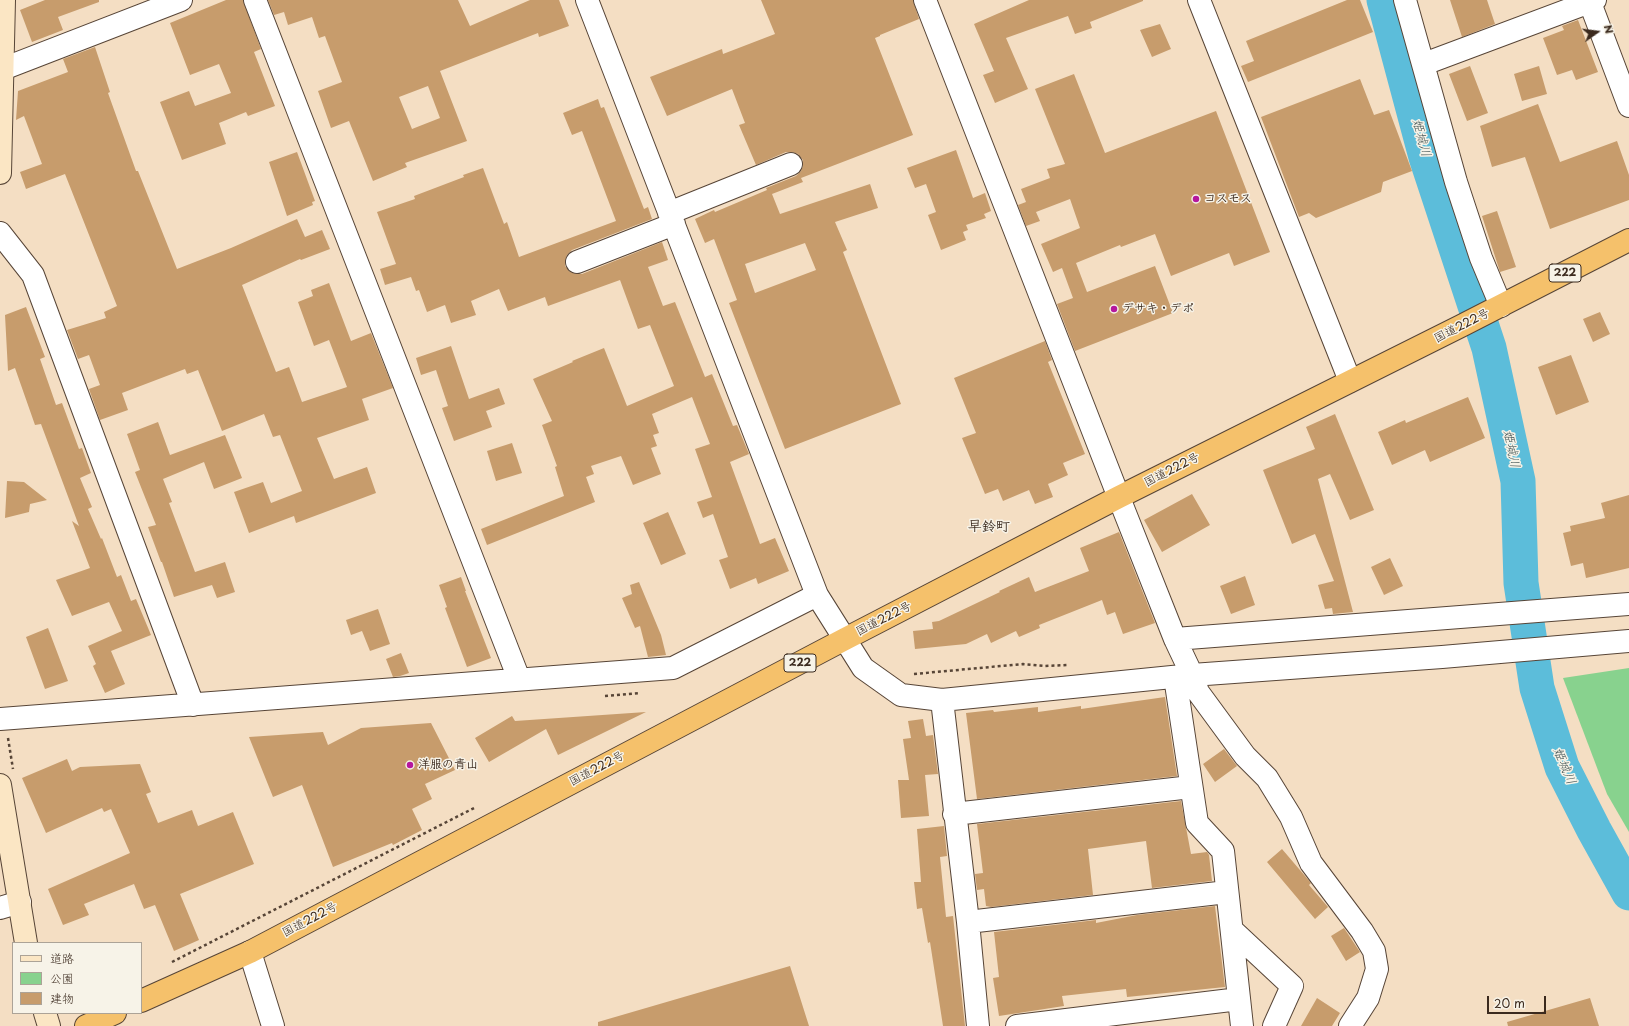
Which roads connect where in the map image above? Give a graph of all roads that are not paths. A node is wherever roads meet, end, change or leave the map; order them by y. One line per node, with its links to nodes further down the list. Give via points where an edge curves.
1 (4, 0): 10 (street)
2 (181, 0): 10 (street)
3 (255, 0): 27 (street)
4 (587, 0): 14 (street)
5 (926, 0): 20 (street)
6 (1199, 0): 19 (street)
7 (1405, 0): 9 (street)
8 (1591, 1): 9 (street); 11 (street)
9 (1424, 64): 18 (street, via 1456,182 1481,258)
10 (1, 70): 13 (street)
11 (1629, 106)
12 (791, 164): 14 (street)
13 (0, 173)
14 (672, 219): 17 (street); 21 (street)
15 (0, 232): 29 (street, via 33,275)
16 (1629, 240): 18 (highway, 国道222号 / 222)
17 (577, 262)
18 (1501, 306): 19 (highway, 国道222号 / 222)
19 (1350, 382): 20 (highway, 国道222号 / 222)
20 (1119, 497): 23 (highway, 国道222号 / 222); 24 (street)
21 (817, 595): 23 (street); 27 (street, via 673,668)
22 (1629, 604): 24 (street)
23 (845, 639): 28 (street, via 863,668 902,695); 39 (highway, 国道222号 / 222)
24 (1175, 639): 26 (street)
25 (1629, 641): 26 (street)
26 (1184, 676): 28 (street); 32 (street); 51 (street, via 1245,756 1267,778 1291,816 1311,863 1374,951 1377,969 1368,998)
27 (519, 679): 29 (street)
28 (942, 700): 33 (street)
29 (193, 705): 30 (street)
30 (0, 719)
31 (0, 786): 35 (street)
32 (1191, 787): 33 (street); 34 (street, via 1197,823 1223,851)
33 (954, 814): 36 (street)
34 (1227, 892): 36 (street); 37 (street)
35 (10, 905): 38 (street)
36 (968, 922): 47 (street)
37 (1232, 930): 40 (street); 50 (street, via 1292,986)
38 (26, 942)
39 (250, 952): 41 (highway, 国道222号 / 222); 46 (street)
40 (1239, 999): 48 (street); 49 (street)
41 (142, 1001)
42 (45, 1014): 44 (street)
43 (113, 1014): 45 (highway)
44 (49, 1026)
45 (86, 1026)
46 (273, 1026)
47 (978, 1026)
48 (1017, 1026)
49 (1242, 1026)
50 (1274, 1026)
51 (1350, 1026)

